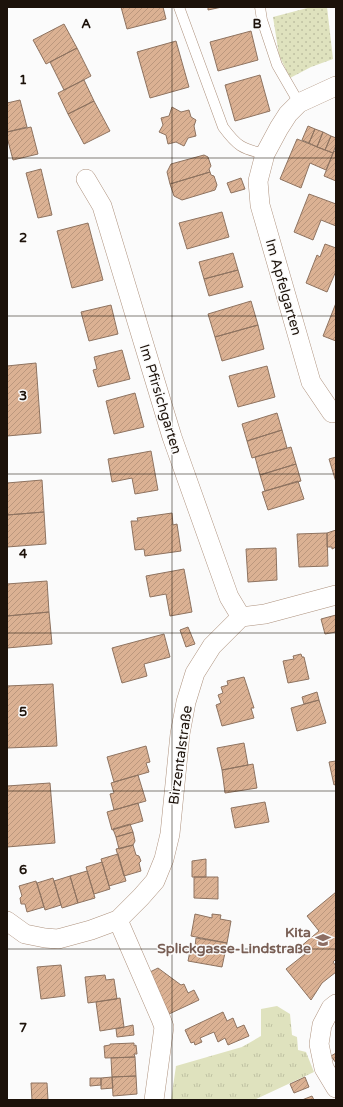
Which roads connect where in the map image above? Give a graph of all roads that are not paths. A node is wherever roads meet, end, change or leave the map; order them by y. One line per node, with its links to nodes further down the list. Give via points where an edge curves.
1 (178, 7): 5 (lane, via 224,127 234,142 248,150)
2 (260, 7): 4 (lane, via 277,65)
3 (336, 86): 4 (street, Im Apfelgarten)
4 (299, 103): 5 (street, Im Apfelgarten, via 288,114)
5 (265, 154): 7 (street, Im Apfelgarten, via 258,181 260,205 311,382)
6 (86, 179): 9 (street, Im Pfirsichgarten, via 102,206 172,437 229,597)
7 (332, 414)
8 (336, 595): 9 (street, via 265,614)
9 (241, 617): 10 (street, Birzentalstraße, via 212,646 195,673 180,734 170,834 164,859 154,881)
10 (118, 920): 11 (street, via 58,939 26,934); 14 (street, via 164,1027)
11 (7, 921)
12 (336, 1004): 13 (street, via 322,1025 320,1036 324,1068)
13 (336, 1088)
14 (154, 1100)

